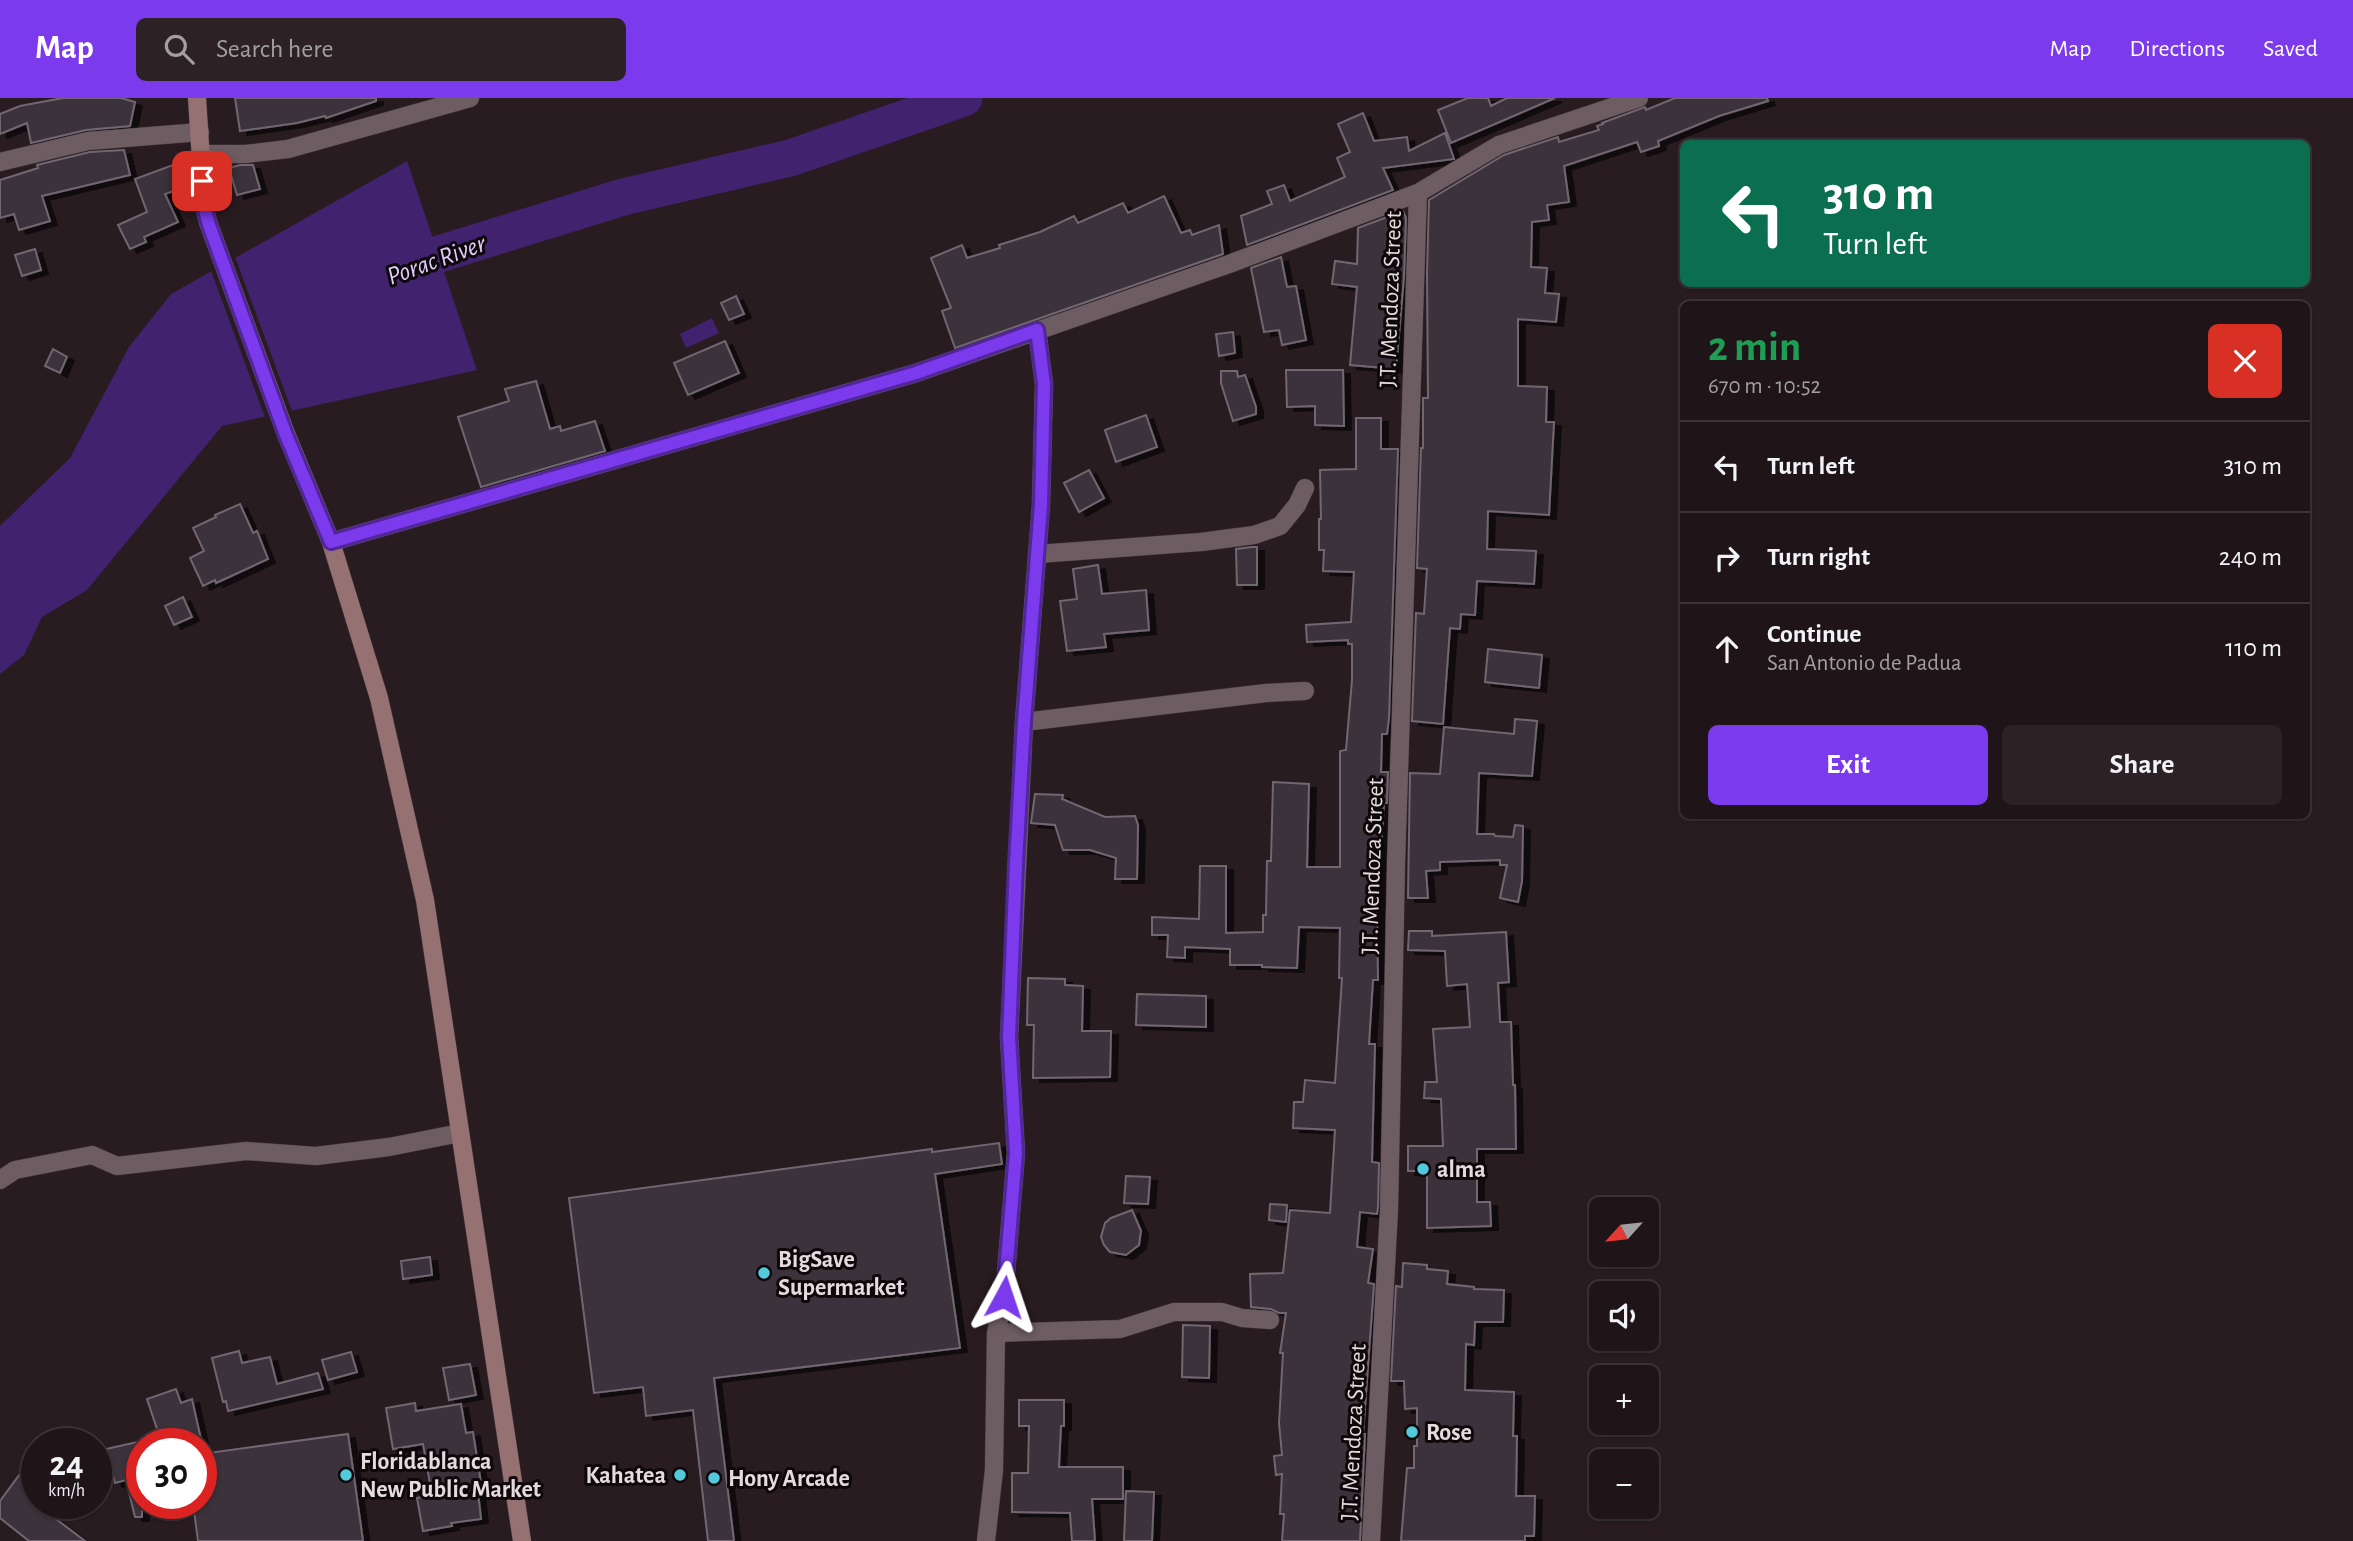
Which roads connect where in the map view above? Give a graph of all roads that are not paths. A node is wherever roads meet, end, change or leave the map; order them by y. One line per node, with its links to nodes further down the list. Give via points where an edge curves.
1 (197, 98): 4 (street)
2 (470, 98): 5 (street, via 288,149)
3 (1639, 98): 7 (street, via 1499,145)
4 (200, 132): 5 (street); 6 (street, via 88,141)
5 (201, 154): 10 (street, via 209,225 286,435)
6 (0, 162)
7 (1418, 192): 8 (street); 20 (street, J.T. Mendoza Street, via 1395,863 1389,1210)
8 (1037, 330): 10 (street, via 916,373); 11 (street, via 1044,384)
9 (1305, 488): 11 (street, via 1280,526 1254,535)
10 (331, 542): 14 (street, via 379,698 425,900)
11 (1038, 554): 13 (street)
12 (1305, 691): 13 (street)
13 (1024, 722): 17 (street, via 1009,1037 1016,1153 1004,1297)
14 (460, 1133): 15 (street, via 316,1156 246,1151 117,1166 92,1155 15,1170); 18 (street)
15 (0, 1180)
16 (1270, 1320): 17 (street, via 1222,1312 1174,1312 1120,1329)
17 (996, 1333): 19 (street, via 995,1470)
18 (522, 1541)
19 (986, 1541)
20 (1371, 1541)

